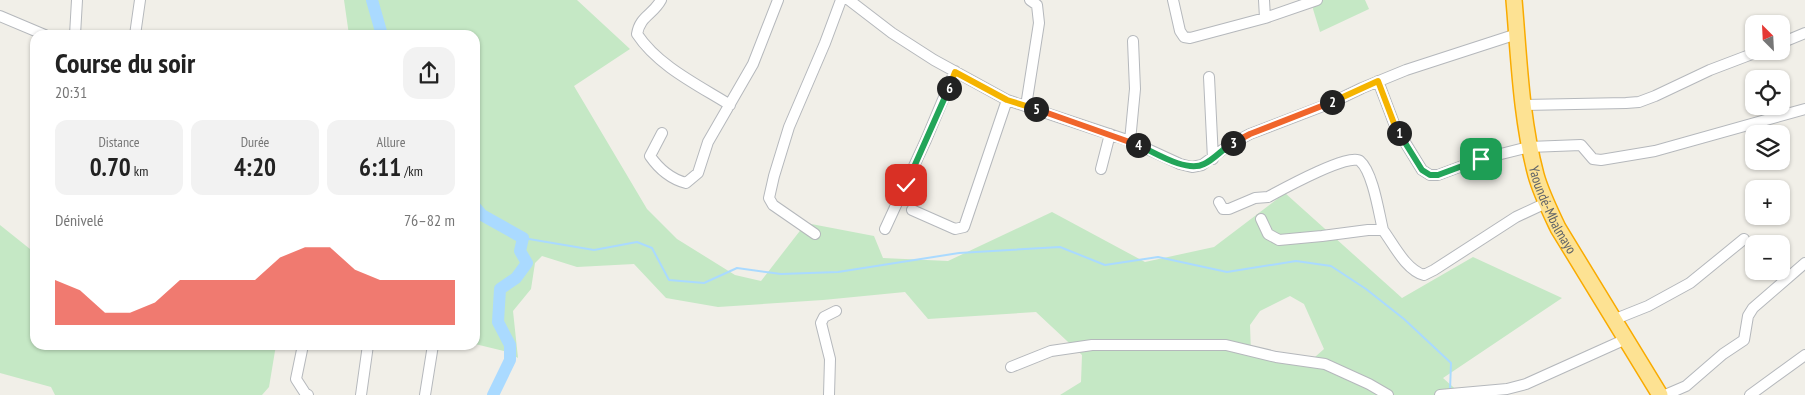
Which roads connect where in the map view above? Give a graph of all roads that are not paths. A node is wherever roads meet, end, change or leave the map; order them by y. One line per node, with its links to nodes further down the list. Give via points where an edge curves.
1 (77, 0): 15 (street)
2 (140, 0): 16 (street)
3 (661, 0): 27 (street, via 639,25 637,34 643,43 681,74)
4 (778, 0): 27 (street, via 753,64)
5 (841, 0): 42 (street, via 789,127 770,198 774,205)
6 (849, 0): 22 (street, via 892,33)
7 (1030, 0): 28 (street, via 1037,5 1039,23)
8 (1174, 0): 13 (street, via 1184,37 1203,36)
9 (1264, 0): 13 (street)
10 (1317, 0): 13 (street)
11 (1514, 0): 18 (highway, Yaoundé-Mbalmayo)
12 (0, 16): 14 (street)
13 (1265, 18)
14 (33, 30)
15 (75, 30)
16 (136, 30)
17 (1805, 32): 19 (street)
18 (1517, 34): 24 (street); 26 (highway, Yaoundé-Mbalmayo)
19 (1790, 39)
20 (1133, 41): 32 (street, via 1135,89)
21 (1745, 57): 26 (street, via 1639,102)
22 (955, 72): 25 (street); 40 (street)
23 (1208, 78): 34 (street)
24 (1378, 81): 33 (street, via 1395,126 1422,170 1430,175); 34 (street, via 1250,134 1229,145)
25 (1007, 100): 28 (street); 38 (street, via 964,227 955,229)
26 (1524, 104): 33 (highway, Yaoundé-Mbalmayo)
27 (730, 105): 30 (street, via 708,142 698,173 686,183 659,169 650,156)
28 (1026, 106): 31 (street)
29 (1805, 109): 33 (street, via 1655,151 1602,160 1593,159 1581,145)
30 (662, 133)
31 (1110, 134): 32 (street); 35 (street)
32 (1130, 141): 34 (street, via 1192,167)
33 (1529, 147): 37 (highway, Yaoundé-Mbalmayo)
34 (1213, 159)
35 (1101, 168)
36 (1219, 202): 41 (street, via 1223,209 1228,209 1268,197 1342,161 1356,159 1361,161 1370,177)
37 (1546, 203): 41 (street, via 1516,216 1424,275 1417,273); 46 (highway, Yaoundé-Mbalmayo)
38 (912, 210)
39 (1261, 219): 41 (street, via 1268,234 1279,240)
40 (885, 229)
41 (1383, 230)
42 (815, 234)
43 (1744, 239): 46 (street, via 1690,283 1648,306)
44 (1805, 263): 61 (street, via 1753,308 1748,316 1744,340 1686,386)
45 (836, 311): 57 (street, via 824,317 821,323 830,359)
46 (1613, 320): 47 (highway, Yaoundé-Mbalmayo)
47 (1626, 339): 53 (street, via 1526,384 1506,389); 60 (highway, Yaoundé-Mbalmayo)
48 (302, 350): 54 (street, via 296,379)
49 (367, 350): 55 (street)
50 (432, 350): 56 (street)
51 (1805, 355): 62 (street)
52 (1011, 367): 58 (street, via 1051,351 1092,345 1226,345 1325,364)
53 (1444, 394): 59 (street)
54 (308, 395)
55 (361, 395)
56 (425, 395)
57 (829, 395)
58 (1388, 395)
59 (1440, 395)
60 (1660, 395)
61 (1665, 395)
62 (1750, 395)

